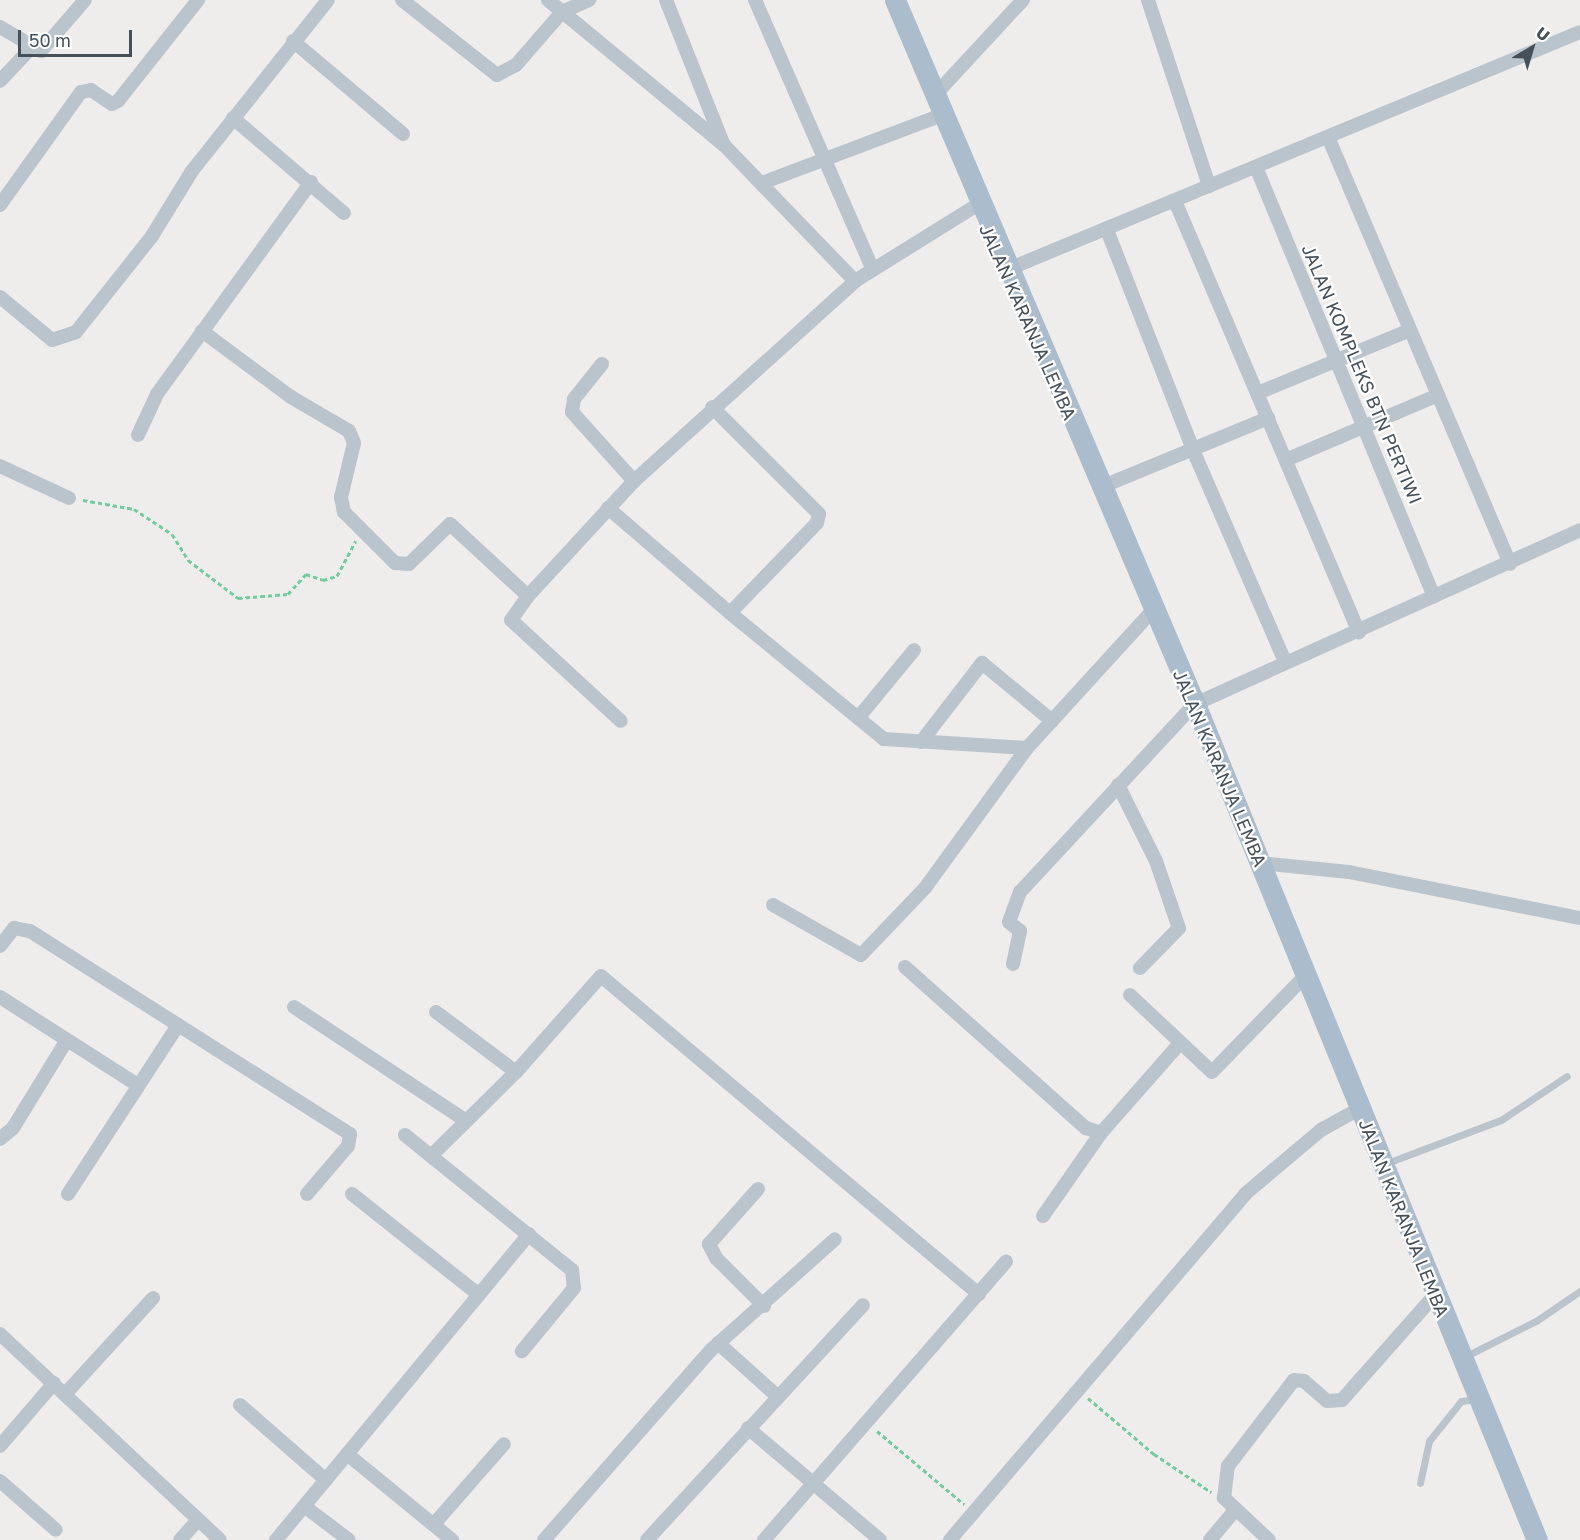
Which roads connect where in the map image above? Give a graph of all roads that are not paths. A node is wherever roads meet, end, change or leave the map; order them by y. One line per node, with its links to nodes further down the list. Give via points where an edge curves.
1 (85, 0): 16 (street, via 46,49)
2 (198, 0): 29 (street, via 118,101 112,104 91,90 81,92)
3 (328, 0): 15 (street)
4 (402, 0): 12 (street, via 497,75 516,65)
5 (548, 0): 12 (street)
6 (589, 0): 12 (street)
7 (666, 0): 22 (street)
8 (756, 0): 23 (street)
9 (895, 0): 18 (main road, JALAN KARANJA LEMBA)
10 (1023, 0): 18 (street)
11 (1148, 0): 27 (street)
12 (562, 12): 22 (street)
13 (0, 27): 16 (street)
14 (1580, 32): 21 (street)
15 (293, 41): 19 (street); 20 (street)
16 (30, 49): 17 (street)
17 (0, 81)
18 (938, 106): 23 (street); 30 (main road, JALAN KARANJA LEMBA)
19 (233, 118): 25 (street); 36 (street, via 152,236 76,332 52,340)
20 (403, 134)
21 (1328, 137): 24 (street); 38 (street)
22 (724, 145): 26 (street)
23 (825, 159): 26 (street); 33 (street)
24 (1256, 167): 27 (street); 39 (street, JALAN KOMPLEKS BTN PERTIWI)
25 (311, 182): 31 (street); 37 (street)
26 (762, 183): 35 (street)
27 (1209, 186): 28 (street)
28 (1175, 201): 32 (street); 41 (street)
29 (0, 205)
30 (977, 205): 33 (street); 34 (main road, JALAN KARANJA LEMBA)
31 (344, 213)
32 (1107, 230): 34 (street); 47 (street)
33 (872, 268): 35 (street)
34 (1006, 270): 51 (main road, JALAN KARANJA LEMBA)
35 (855, 281): 43 (street)
36 (0, 297)
37 (202, 331): 46 (street, via 157,394); 56 (street, via 291,397 349,431 354,442 340,497 344,512 363,533 404,566 450,524)
38 (1408, 331): 39 (street); 42 (street)
39 (1335, 358): 41 (street); 45 (street, JALAN KOMPLEKS BTN PERTIWI)
40 (602, 364): 50 (street, via 574,399 572,412)
41 (1258, 393): 44 (street)
42 (1436, 396): 45 (street); 55 (street)
43 (712, 407): 50 (street); 59 (street, via 819,514 817,523)
44 (1268, 418): 47 (street); 48 (street)
45 (1364, 426): 48 (street); 57 (street, JALAN KOMPLEKS BTN PERTIWI)
46 (138, 435)
47 (1193, 450): 51 (street); 62 (street)
48 (1288, 459): 60 (street)
49 (0, 466): 52 (street)
50 (634, 482): 53 (street)
51 (1101, 487): 58 (main road, JALAN KARANJA LEMBA)
52 (69, 498)
53 (608, 508): 56 (street); 59 (street)
54 (1580, 530): 55 (street)
55 (1510, 564): 57 (street)
56 (528, 596): 66 (street, via 511,620)
57 (1434, 597): 60 (street)
58 (1153, 610): 63 (main road, JALAN KARANJA LEMBA); 65 (street)
59 (730, 613): 64 (street)
60 (1359, 632): 62 (street)
61 (914, 650): 64 (street)
62 (1285, 662): 63 (street)
63 (1195, 704): 69 (street); 70 (main road, JALAN KARANJA LEMBA)
64 (858, 718): 67 (street, via 884,739)
65 (1052, 721): 67 (street, via 982,663); 68 (street)
66 (621, 722)
67 (921, 742): 68 (street, via 984,741)
68 (1027, 748): 71 (street, via 925,888 861,955)
69 (1118, 785): 74 (street, via 1020,892 1009,921 1020,931); 76 (street, via 1156,861 1179,928)
70 (1260, 863): 72 (street, via 1349,872); 77 (main road, JALAN KARANJA LEMBA)
71 (773, 905)
72 (1580, 918)
73 (0, 946): 82 (street, via 14,928 25,928)
74 (1013, 964)
75 (905, 967): 90 (street, via 1086,1128)
76 (1140, 968)
77 (1305, 976): 84 (street, via 1214,1072); 88 (main road, JALAN KARANJA LEMBA)
78 (1130, 995): 84 (street)
79 (0, 997): 83 (street)
80 (294, 1007): 89 (street)
81 (436, 1012): 85 (street)
82 (178, 1025): 87 (street); 97 (street, via 352,1136)
83 (67, 1040): 87 (street); 92 (street, via 13,1128)
84 (1180, 1043): 90 (street)
85 (516, 1072): 89 (street); 104 (street, via 601,976)
86 (1567, 1076): 94 (lane, via 1502,1120)
87 (136, 1084): 96 (street)
88 (1359, 1109): 94 (main road, JALAN KARANJA LEMBA); 141 (street, via 1321,1131 1245,1194)
89 (466, 1121): 93 (street)
90 (1101, 1132): 99 (street)
91 (405, 1136): 93 (street)
92 (0, 1139)
93 (431, 1156): 100 (street)
94 (1382, 1165): 106 (main road, JALAN KARANJA LEMBA)
95 (758, 1189): 109 (street, via 710,1244 716,1258)
96 (68, 1194)
97 (308, 1194)
98 (352, 1194): 105 (street)
99 (1043, 1216)
100 (529, 1234): 105 (street); 112 (street, via 572,1270 576,1283)
101 (835, 1239): 109 (street)
102 (1006, 1262): 104 (street)
103 (1580, 1291): 113 (lane, via 1536,1321)
104 (979, 1294): 126 (street)
105 (478, 1295): 122 (street)
106 (1436, 1295): 113 (main road, JALAN KARANJA LEMBA); 128 (street, via 1342,1400 1328,1401 1301,1379 1294,1380 1228,1466 1224,1498)
107 (153, 1298): 115 (street)
108 (862, 1305): 116 (street)
109 (764, 1306): 111 (street)
110 (0, 1334): 114 (street)
111 (718, 1343): 116 (street); 137 (street)
112 (522, 1352)
113 (1462, 1358): 117 (main road, JALAN KARANJA LEMBA)
114 (54, 1383): 115 (street); 121 (street)
115 (66, 1393): 129 (street)
116 (777, 1396): 119 (street)
117 (1479, 1399): 125 (lane, via 1461,1401 1429,1441); 144 (main road, JALAN KARANJA LEMBA)
118 (240, 1405): 123 (street)
119 (748, 1428): 126 (street); 138 (street)
120 (504, 1444): 130 (street)
121 (0, 1446)
122 (347, 1454): 123 (street); 130 (street)
123 (326, 1480): 127 (street)
124 (0, 1481): 131 (street)
125 (1420, 1483)
126 (812, 1484): 139 (street); 140 (street)
127 (304, 1506): 134 (street); 135 (street)
128 (1235, 1510): 142 (street); 143 (street)
129 (198, 1520): 132 (street); 133 (street)
130 (434, 1524): 136 (street)
131 (56, 1530)
132 (180, 1540)
133 (220, 1540)
134 (276, 1540)
135 (349, 1540)
136 (452, 1540)
137 (544, 1540)
138 (647, 1540)
139 (764, 1540)
140 (880, 1540)
141 (950, 1540)
142 (1210, 1540)
143 (1269, 1540)
144 (1537, 1540)

